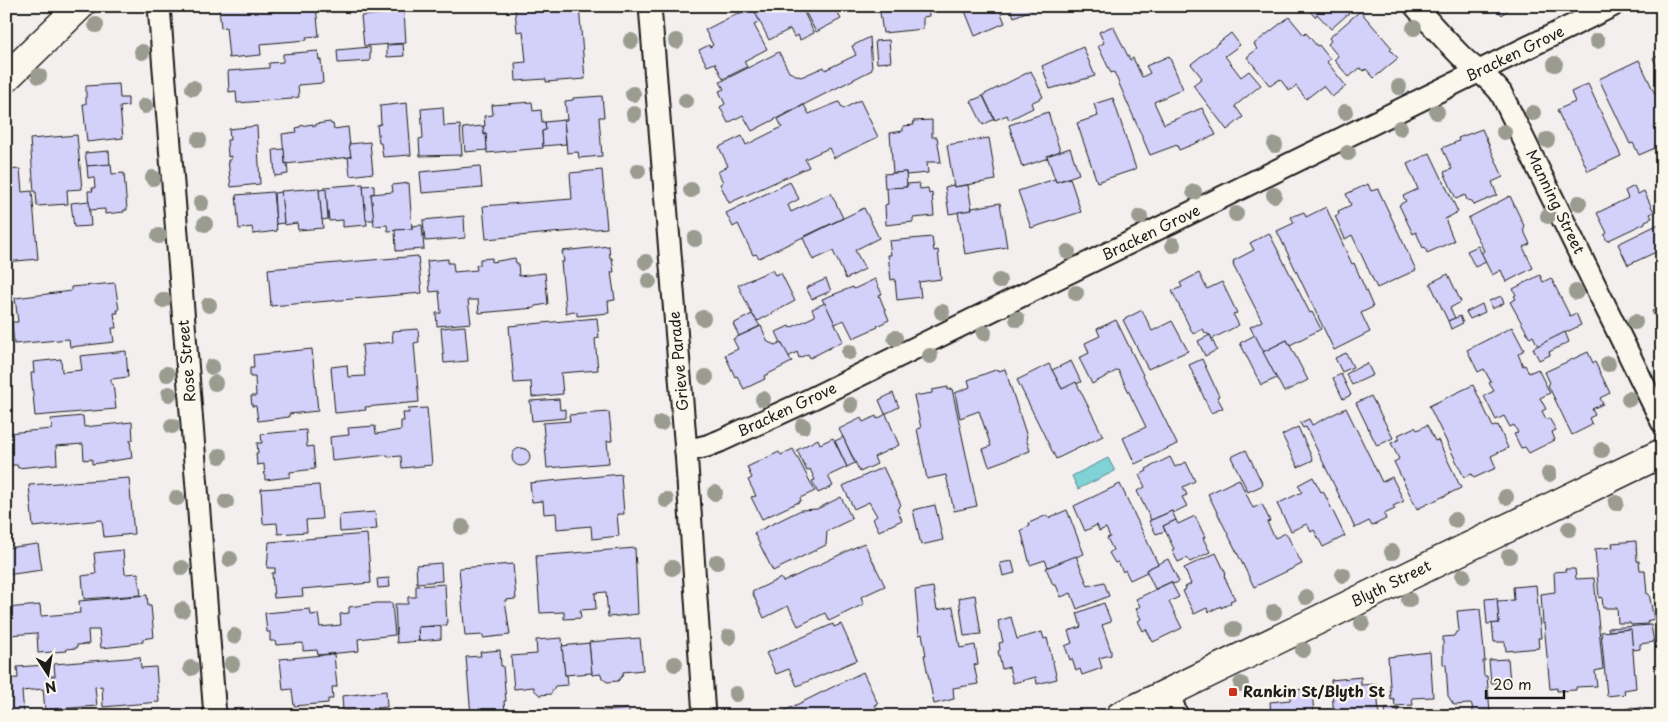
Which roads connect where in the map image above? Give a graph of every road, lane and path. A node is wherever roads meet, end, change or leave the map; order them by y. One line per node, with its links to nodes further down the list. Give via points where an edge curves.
1 (80, 6): 7 (street)
2 (159, 6): 12 (street, Rose Street)
3 (1415, 6): 6 (street, Manning Street)
4 (1612, 6): 6 (street, Bracken Grove)
5 (652, 7): 9 (street, Grieve Parade)
6 (1478, 72): 8 (street, Manning Street, via 1494,83 1502,94); 9 (street, Bracken Grove, via 820,395 720,441)
7 (6, 78)
8 (1662, 422)
9 (686, 451): 13 (street, Grieve Parade)
10 (1660, 458): 11 (street, Blyth Street)
11 (1173, 704): 14 (street, Blyth Street)
12 (215, 716)
13 (704, 716)
14 (1120, 716)

